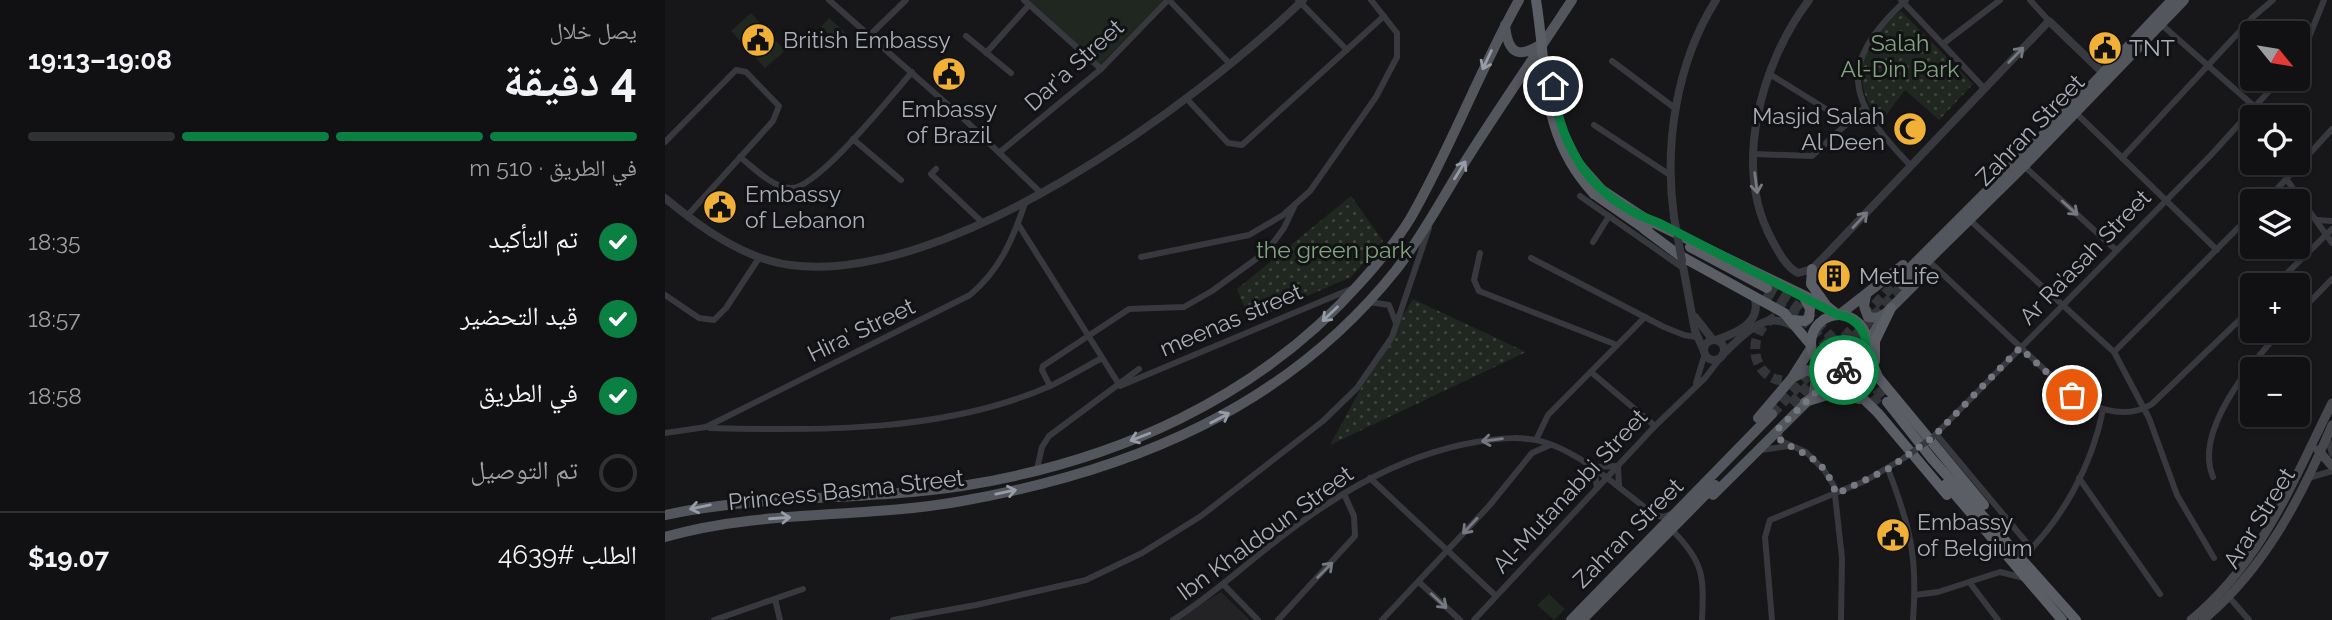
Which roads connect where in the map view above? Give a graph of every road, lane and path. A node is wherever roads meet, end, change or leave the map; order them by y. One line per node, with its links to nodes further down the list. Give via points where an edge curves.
1 (829, 0): 24 (street)
2 (905, 0): 24 (street)
3 (1169, 0): 32 (street); 34 (street, Dar'a Street)
4 (1371, 0): 20 (street)
5 (1518, 0): 22 (main road, Princess Basma Street)
6 (1536, 0): 64 (highway, bridge, via 1554,130 1567,160)
7 (1542, 0): 64 (highway, bridge, via 1563,136)
8 (1716, 0): 45 (street, via 1691,50)
9 (2000, 0): 28 (street)
10 (2030, 0): 21 (street)
11 (2172, 0): 37 (main road, Zahran Street)
12 (2184, 0): 23 (main road, Zahran Street)
13 (2273, 0): 33 (street)
14 (2325, 0): 25 (street)
15 (1301, 1): 29 (street); 32 (street)
16 (1806, 1): 38 (street)
17 (1904, 1): 28 (street); 44 (street, via 1874,32 1861,56 1859,81)
18 (1027, 2): 30 (street); 34 (street)
19 (1570, 3): 27 (main road, Princess Basma Street)
20 (1384, 16): 29 (street); 71 (street, via 1398,37 1395,64 1327,170)
21 (2049, 21): 37 (street); 39 (street, one-way to 21)
22 (1505, 25): 27 (main road, via 1510,45 1520,53); 97 (main road, Princess Basma Street, one-way to 97, via 1409,219)
23 (2162, 25): 33 (street); 46 (main road, Zahran Street)
24 (870, 35): 35 (street)
25 (2310, 35)
26 (966, 36): 30 (street)
27 (1546, 41): 72 (main road, Princess Basma Street, one-way to 27)
28 (1944, 43): 39 (street)
29 (1347, 50): 41 (street, via 1242,145 1227,142)
30 (986, 53): 36 (street)
31 (1612, 61): 45 (street)
32 (1230, 64): 41 (street)
33 (2208, 66): 42 (street); 56 (street)
34 (1101, 69): 53 (street, Dar'a Street)
35 (912, 72): 51 (street); 53 (street)
36 (1011, 73)
37 (2103, 73): 69 (main road, Zahran Street)
38 (1771, 75): 47 (street); 54 (street, via 1758,115)
39 (1983, 87): 57 (street)
40 (2269, 91): 43 (street, Ar Ra’asah Street)
41 (1186, 98): 65 (street)
42 (2253, 105)
43 (2257, 105)
44 (1865, 107): 47 (street); 57 (street, via 1882,135)
45 (1676, 109): 60 (street)
46 (2076, 113): 56 (street); 58 (main road, Zahran Street)
47 (1847, 122): 54 (street, via 1812,156)
48 (2240, 123): 68 (street, Ar Ra’asah Street)
49 (1594, 125): 60 (street)
50 (2332, 130): 62 (street)
51 (853, 139): 55 (street, via 810,182 798,188 776,184); 61 (street)
52 (665, 142): 55 (street, via 732,72 743,70 777,102 779,111)
53 (1000, 152): 65 (street)
54 (1754, 154): 94 (street, one-way to 94, via 1758,197 1769,234 1795,271)
55 (740, 158): 73 (street)
56 (2122, 158): 68 (street)
57 (1910, 165): 94 (street, one-way to 57)
58 (2024, 166): 75 (main road, Zahran Street); 86 (street, one-way to 86)
59 (936, 169): 78 (street, via 931,174)
60 (1670, 175): 92 (street, bridge)
61 (901, 180)
62 (2287, 180): 63 (street); 76 (street)
63 (2278, 189)
64 (1598, 192): 80 (highway)
65 (1041, 193): 70 (street)
66 (1580, 196): 74 (street)
67 (665, 198): 73 (street)
68 (2166, 199): 86 (street, Ar Ra’asah Street); 87 (street)
69 (1976, 202): 75 (main road, Zahran Street, via 1901,282); 100 (main road, via 1962,209)
70 (1025, 203): 78 (street); 79 (street, Hira' Street)
71 (1294, 207): 89 (street, via 1249,235); 113 (street, via 1285,229 1264,255 1203,296 1179,307 1129,309)
72 (1437, 209): 102 (main road, Princess Basma Street, via 1406,258); 111 (street)
73 (687, 216): 90 (street)
74 (1609, 216): 84 (street); 92 (street)
75 (1974, 219): 93 (main road); 104 (street)
76 (2317, 220): 77 (street); 83 (street)
77 (2332, 221)
78 (983, 223): 90 (street, via 874,259 803,266)
79 (1018, 224): 113 (street); 142 (street, Hira' Street, via 997,267 970,295)
80 (1646, 225): 98 (highway, via 1679,255); 101 (highway, via 1659,223)
81 (2240, 227): 87 (street)
82 (2332, 229): 83 (street)
83 (2326, 235): 85 (street); 95 (street)
84 (1593, 242)
85 (2332, 243)
86 (2116, 250): 104 (street, Ar Ra’asah Street)
87 (2217, 250): 122 (street)
88 (1479, 253): 117 (street, via 1474,280 1479,291)
89 (1141, 257)
90 (759, 258): 99 (street, via 714,320 699,318)
91 (1531, 258): 109 (street)
92 (1682, 265): 107 (street)
93 (1933, 265): 106 (main road); 120 (street)
94 (1812, 269): 105 (highway, via 1811,285)
95 (2287, 273)
96 (2332, 279): 103 (street)
97 (1357, 286): 131 (street, meenas street); 156 (main road, Princess Basma Street, one-way to 156, via 1287,352 1218,401 1139,438)
98 (1762, 293): 112 (highway); 115 (street, via 1753,319)
99 (665, 295)
100 (1866, 295): 106 (main road, via 1868,317); 108 (main road)
101 (1803, 296): 105 (highway); 112 (highway, via 1809,318)
102 (1369, 302): 111 (street, via 1389,305); 172 (main road, Princess Basma Street, one-way to 102, via 723,523 962,501 1132,457 1238,408 1303,362)
103 (2310, 302)
104 (2064, 305): 120 (street, Ar Ra’asah Street); 122 (street)
105 (1828, 307): 108 (highway)
106 (1889, 311): 119 (main road); 129 (highway, via 1874,352)
107 (1693, 315): 114 (street); 115 (street)
108 (1839, 315): 118 (highway, via 1821,321); 119 (highway, via 1856,320)
109 (1645, 317): 114 (street); 117 (street)
110 (2240, 320): 137 (street)
111 (1396, 325): 192 (street, via 1381,355 1342,404 1201,516 1142,554 1071,584)
112 (1795, 325): 118 (highway); 123 (street, via 1763,321)
113 (1088, 335): 124 (street); 130 (street, via 1043,366)
114 (1696, 337): 121 (street)
115 (1714, 340): 121 (street, via 1706,344); 123 (street, via 1723,345)
116 (2270, 343): 159 (street, via 2232,392 2209,452)
117 (1617, 345): 127 (street)
118 (1811, 346): 126 (highway, via 1820,364); 128 (main road)
119 (1866, 346): 126 (highway, via 1860,362); 129 (highway)
120 (2020, 348): 138 (street, via 2063,388); 144 (street, Ar Ra’asah Street)
121 (1705, 352): 123 (street, via 1714,360); 132 (street)
122 (2114, 352): 137 (street)
123 (1722, 355): 132 (street, Al-Mutanabbi Street)
124 (1102, 358): 130 (street); 131 (street)
125 (1139, 369): 131 (street)
126 (1839, 371): 133 (main road); 134 (highway)
127 (1591, 372): 141 (street); 146 (street, via 1544,420)
128 (1792, 378): 133 (main road, via 1807,370 1814,372 1818,379); 167 (main road)
129 (1881, 382): 134 (highway, via 1865,372 1860,375 1857,383); 173 (highway, via 1996,519)
130 (1050, 386): 142 (street, via 943,417 816,427)
131 (1120, 386): 156 (street, via 1049,436)
132 (1693, 388): 141 (street, Al-Mutanabbi Street)
133 (1809, 398): 134 (highway, via 1837,392); 139 (main road)
134 (1863, 398): 173 (highway, via 1954,504 1983,534)
135 (2332, 403): 147 (main road, Arar Street)
136 (1884, 404): 173 (highway)
137 (2145, 408): 138 (street); 178 (street, via 2177,495)
138 (2103, 410): 162 (street)
139 (1776, 420): 149 (street, via 1779,439); 150 (main road); 167 (main road, Zahran Street); 169 (main road, Zahran Street)
140 (2332, 425): 145 (main road, Arar Street)
141 (1655, 426): 153 (street, Al-Mutanabbi Street)
142 (706, 427): 143 (street, Hira' Street)
143 (665, 433)
144 (1934, 436): 157 (street, Ar Ra’asah Street, bridge); 174 (street)
145 (2327, 436): 151 (main road, Arar Street); 152 (street)
146 (1536, 440): 148 (street, Ibn Khaldoun Street); 160 (street, Ibn Khaldoun Street, one-way to 160, via 1509,438 1458,446 1390,467)
147 (2313, 442): 151 (main road); 208 (main road, Arar Street, via 2258,547 2232,581)
148 (1551, 445): 155 (street, Ibn Khaldoun Street); 175 (street, one-way to 175, via 1532,453)
149 (1790, 446): 150 (street); 168 (street, via 1807,452 1817,462)
150 (1758, 450): 169 (main road, via 1704,504)
151 (2319, 452): 154 (main road); 163 (main road, Arar Street)
152 (2332, 454)
153 (1618, 466): 155 (street); 161 (street, Al-Mutanabbi Street); 165 (street)
154 (2332, 466)
155 (1594, 467): 161 (street, Ibn Khaldoun Street); 164 (street)
156 (1037, 469): 170 (main road, Princess Basma Street, one-way to 170, via 963,485 719,503)
157 (1888, 469): 168 (street, Ar Ra’asah Street); 186 (street, via 1909,526)
158 (2332, 471): 163 (street)
159 (2213, 477)
160 (1370, 478): 166 (street, Ibn Khaldoun Street); 175 (street)
161 (1608, 478): 164 (street, Al-Mutanabbi Street); 165 (street, Ibn Khaldoun Street)
162 (2079, 478): 174 (street, via 2055,521); 185 (street)
163 (2308, 478): 188 (main road, Arar Street, via 2266,550)
164 (1597, 488): 187 (street, Al-Mutanabbi Street)
165 (1619, 488): 169 (street, Ibn Khaldoun Street, via 1659,517)
166 (1344, 494): 183 (street, Ibn Khaldoun Street, via 1284,535); 195 (street, one-way to 166, via 1355,536 1354,516)
167 (1696, 494): 169 (main road, Zahran Street)
168 (1836, 494): 202 (street, Ar Ra’asah Street, via 1773,518 1766,525); 203 (street)
169 (1685, 511): 171 (main road, Zahran Street); 199 (main road, Zahran Street)
170 (665, 515)
171 (1672, 530): 200 (main road, Zahran Street); 201 (street, via 1699,562)
172 (665, 537)
173 (2000, 540): 176 (highway); 177 (highway)
174 (2032, 549): 177 (street)
175 (1448, 551): 181 (street); 187 (street)
176 (2005, 553): 179 (street, via 2006,563); 180 (highway)
177 (2022, 558): 207 (highway)
178 (2214, 558)
179 (2000, 572): 180 (street); 182 (street)
180 (2028, 580): 206 (highway)
181 (1419, 582): 196 (street); 197 (street, one-way to 197)
182 (1969, 583): 186 (street); 205 (street)
183 (1224, 585): 193 (street, Ibn Khaldoun Street); 194 (street)
184 (803, 589): 189 (street)
185 (2160, 594)
186 (1915, 595): 204 (street)
187 (1496, 596): 198 (street, Al-Mutanabbi Street)
188 (2229, 597): 209 (main road, Arar Street); 210 (street)
189 (775, 599): 190 (street); 191 (street)
190 (713, 620)
191 (780, 620)
192 (893, 620)
193 (1173, 620)
194 (1258, 620)
195 (1278, 620)
196 (1382, 620)
197 (1460, 620)
198 (1474, 620)
199 (1571, 620)
200 (1582, 620)
201 (1702, 620)
202 (1772, 620)
203 (1841, 620)
204 (1913, 620)
205 (1998, 620)
206 (2062, 620)
207 (2076, 620)
208 (2191, 620)
209 (2203, 620)
210 (2249, 620)

